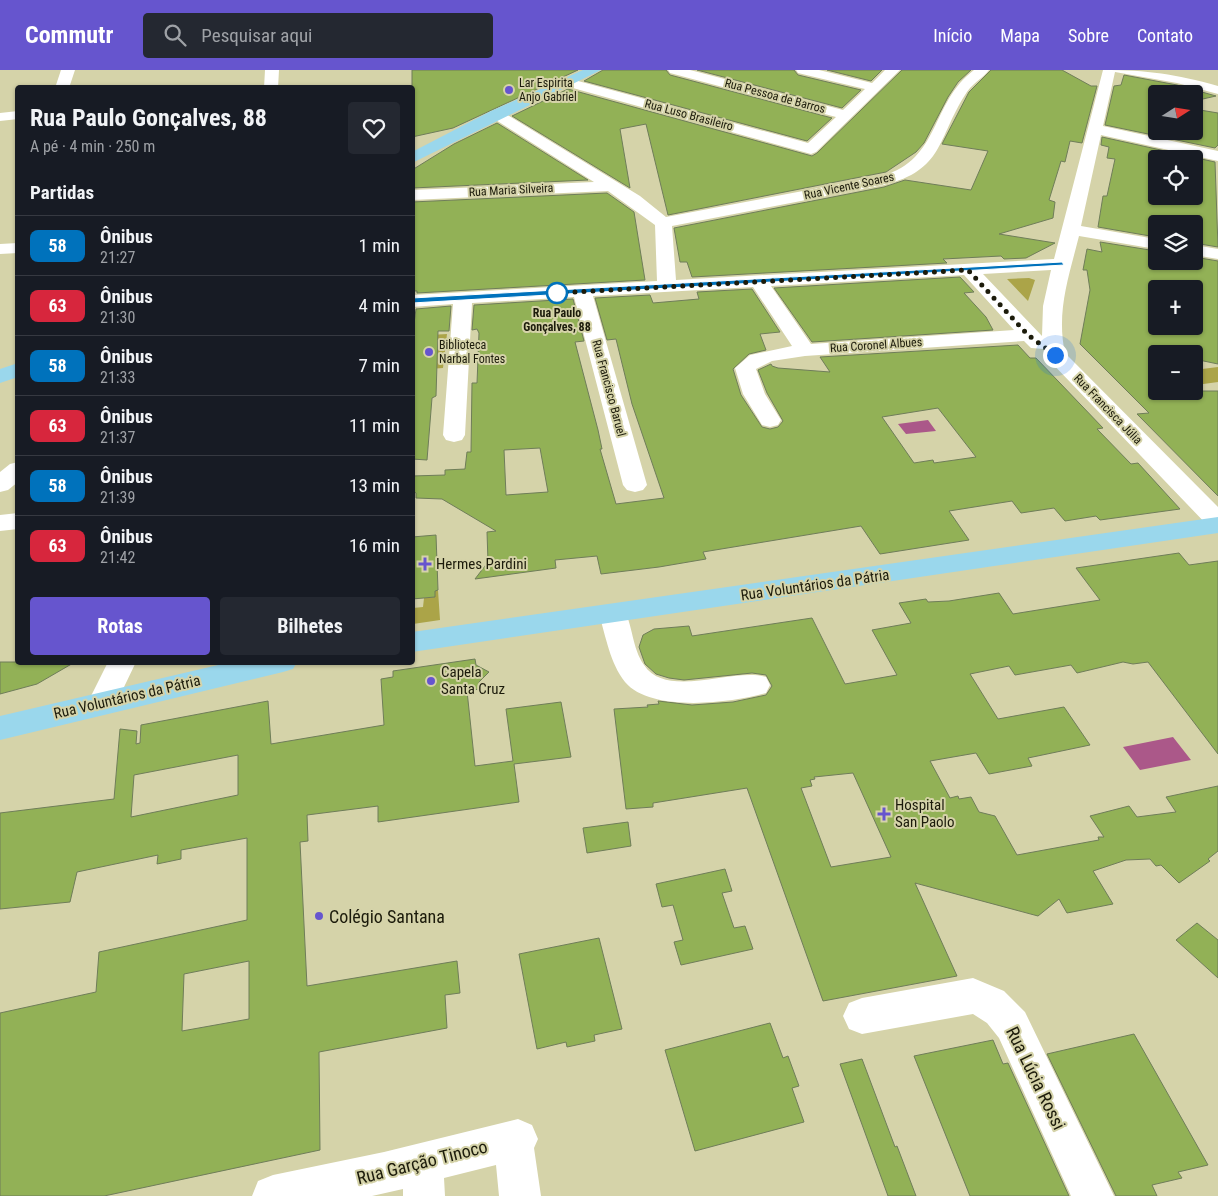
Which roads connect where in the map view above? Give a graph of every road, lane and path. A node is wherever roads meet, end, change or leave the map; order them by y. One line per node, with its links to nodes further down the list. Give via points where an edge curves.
1 (68, 70): 10 (street)
2 (272, 70): 11 (street)
3 (594, 70): 9 (main road)
4 (676, 70): 16 (street, Rua Pessoa de Barros)
5 (803, 70): 12 (street)
6 (893, 70): 12 (street)
7 (982, 70): 23 (street, Rua Vicente Soares, via 963,85 926,156 902,174)
8 (1112, 70): 13 (street, via 1178,79); 18 (street)
9 (567, 82): 14 (main road); 16 (street, Rua Luso Brasileiro, via 811,149)
10 (63, 85)
11 (271, 85)
12 (876, 88): 16 (street)
13 (1218, 90)
14 (496, 114): 19 (main road); 21 (street)
15 (15, 115): 17 (street)
16 (845, 115)
17 (0, 117)
18 (1096, 129): 20 (street); 24 (street)
19 (415, 156)
20 (1218, 156)
21 (610, 186): 22 (street, Rua Maria Silveira); 23 (street, via 646,208)
22 (415, 195)
23 (663, 223): 33 (street)
24 (1072, 230): 25 (street); 30 (street)
25 (1148, 243)
26 (15, 248): 27 (street)
27 (0, 249)
28 (1203, 252): 29 (street)
29 (1218, 254)
30 (1062, 264): 31 (street); 38 (street)
31 (968, 270): 32 (street); 37 (street, Rua Francisca Júlia)
32 (759, 282): 33 (street); 40 (street)
33 (667, 286): 34 (street)
34 (582, 292): 35 (street); 48 (street, Rua Francisco Baruel)
35 (463, 298): 36 (street); 45 (street)
36 (415, 300)
37 (1012, 317): 38 (street); 39 (street, Rua Francisca Júlia)
38 (1051, 318): 41 (street, via 1050,340)
39 (1028, 335): 40 (street, Rua Coronel Albues); 41 (street, Rua Francisca Júlia)
40 (805, 350): 44 (street, Rua Coronel Albues, via 759,360 745,368 754,394)
41 (1055, 355): 50 (street, Rua Francisca Júlia)
42 (15, 370): 43 (main road)
43 (0, 378)
44 (770, 420)
45 (454, 435)
46 (15, 472): 47 (street)
47 (0, 484)
48 (635, 485)
49 (15, 521): 51 (street)
50 (1218, 521)
51 (0, 523)
52 (1218, 525): 53 (main road, Rua Voluntários da Pátria)
53 (613, 614): 54 (main road, Rua Voluntários da Pátria); 57 (street, via 633,672 648,685 681,692)
54 (415, 642)
55 (121, 665): 58 (street)
56 (270, 665): 58 (main road, Rua Voluntários da Pátria)
57 (756, 685)
58 (103, 702): 59 (main road, Rua Voluntários da Pátria)
59 (0, 728)
60 (862, 1016): 64 (street, Rua Lúcia Rossi, via 973,996 988,1000 1002,1010)
61 (423, 1180): 62 (street, Rua Garção Tinoco); 63 (street, Rua Garção Tinoco, via 515,1140)
62 (273, 1196)
63 (520, 1196)
64 (1093, 1196)

